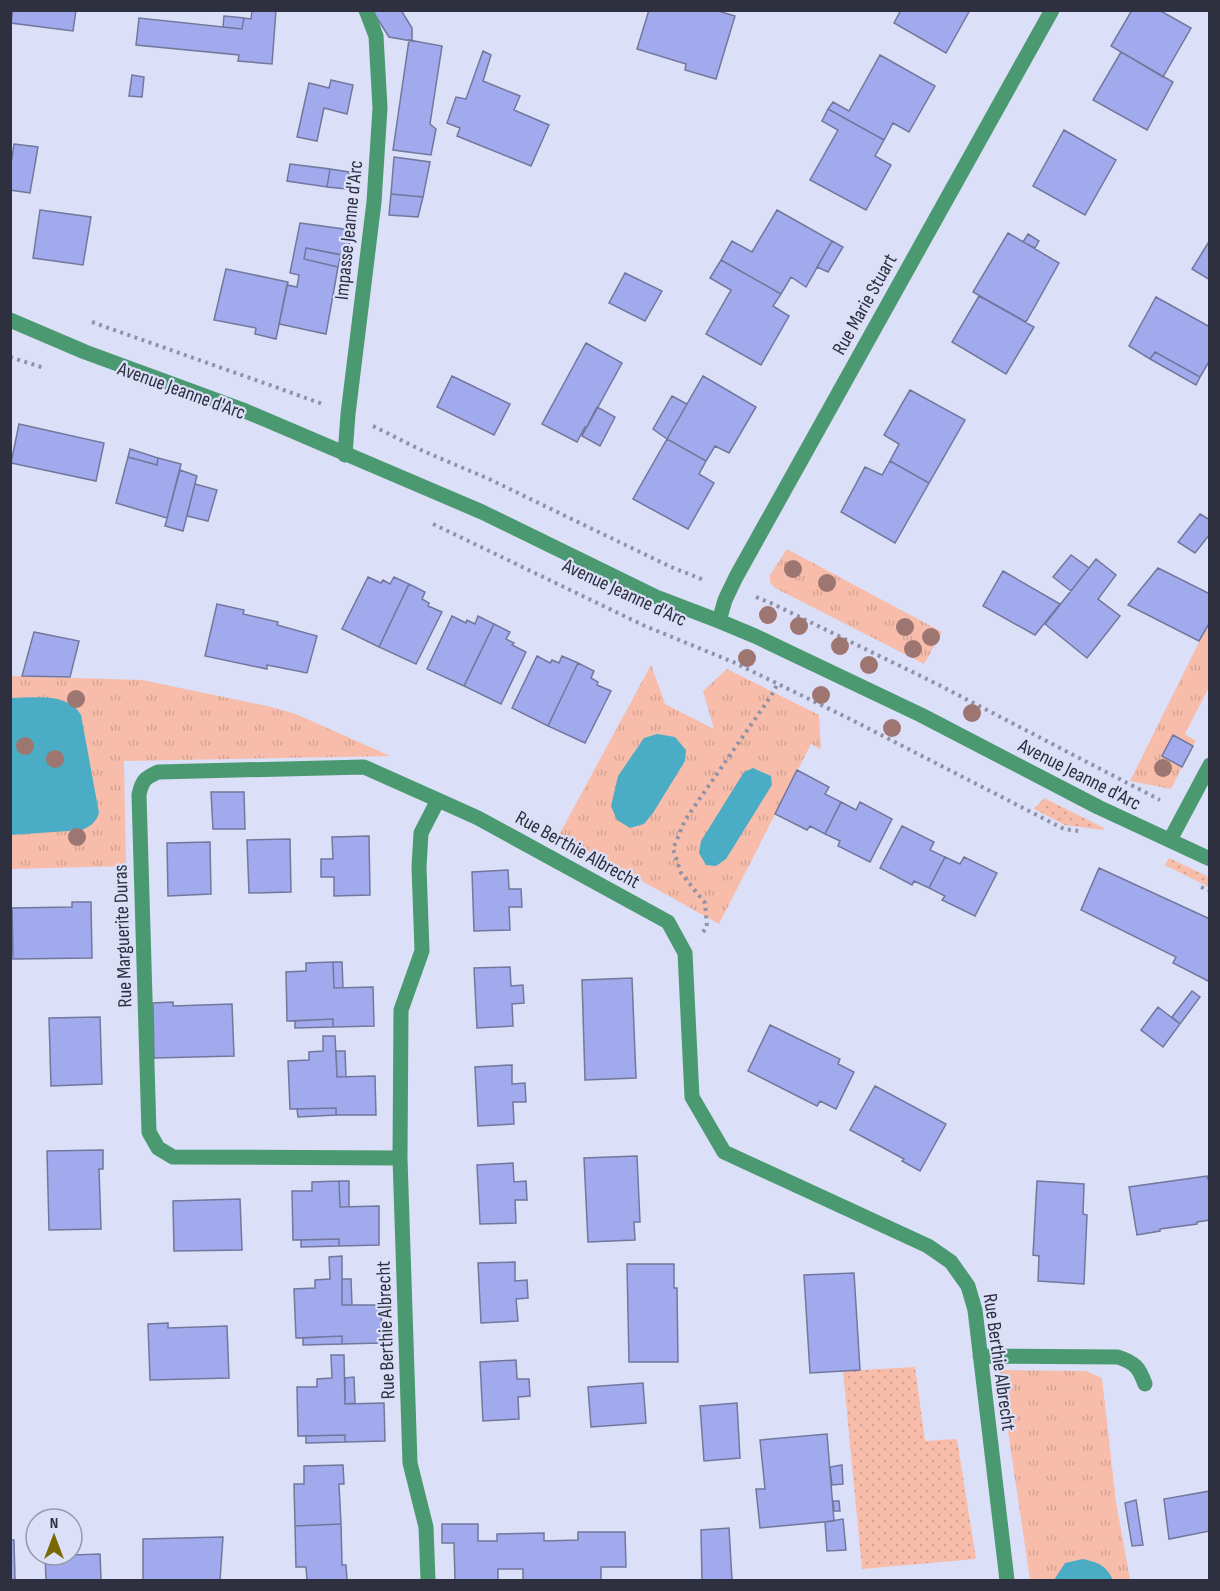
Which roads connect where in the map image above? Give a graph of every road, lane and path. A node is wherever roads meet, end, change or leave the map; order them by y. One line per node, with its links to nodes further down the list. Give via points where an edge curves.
1 (366, 10): 6 (street, Impasse Jeanne d'Arc, via 376,36 380,108 374,202)
2 (1052, 10): 8 (street, Rue Marie Stuart, via 736,577)
3 (10, 320): 6 (street, Avenue Jeanne d'Arc, via 243,410)
4 (10, 357): 5 (path)
5 (45, 368)
6 (345, 455): 8 (street, Avenue Jeanne d'Arc, via 482,512 656,597)
7 (426, 520): 9 (path, Avenue Jeanne d'Arc)
8 (719, 621): 13 (street, Avenue Jeanne d'Arc, via 912,711)
9 (777, 685): 12 (path, Avenue Jeanne d'Arc, via 1064,829); 17 (path, via 684,820 673,849 681,873 705,903 707,927)
10 (1209, 765): 13 (street)
11 (438, 800): 17 (street, Rue Berthie Albrecht, via 668,922); 18 (street, Rue Berthie Albrecht, via 421,833 422,951 401,1010); 18 (street, Rue Marguerite Duras, via 364,766 158,772 142,783 139,795 149,1132 158,1148 173,1157)
12 (1086, 832)
13 (1170, 840): 14 (street, Avenue Jeanne d'Arc)
14 (1209, 859)
15 (1200, 886): 16 (path)
16 (1209, 891)
17 (685, 953): 19 (street, Rue Berthie Albrecht, via 692,1097 724,1152 927,1246 951,1262 968,1287)
18 (400, 1158): 21 (street, Rue Berthie Albrecht, via 410,1464 426,1527)
19 (980, 1356): 20 (street, via 1118,1357 1140,1370); 22 (street, Rue Berthie Albrecht)
20 (1145, 1384)
21 (428, 1581)
22 (1007, 1581)

